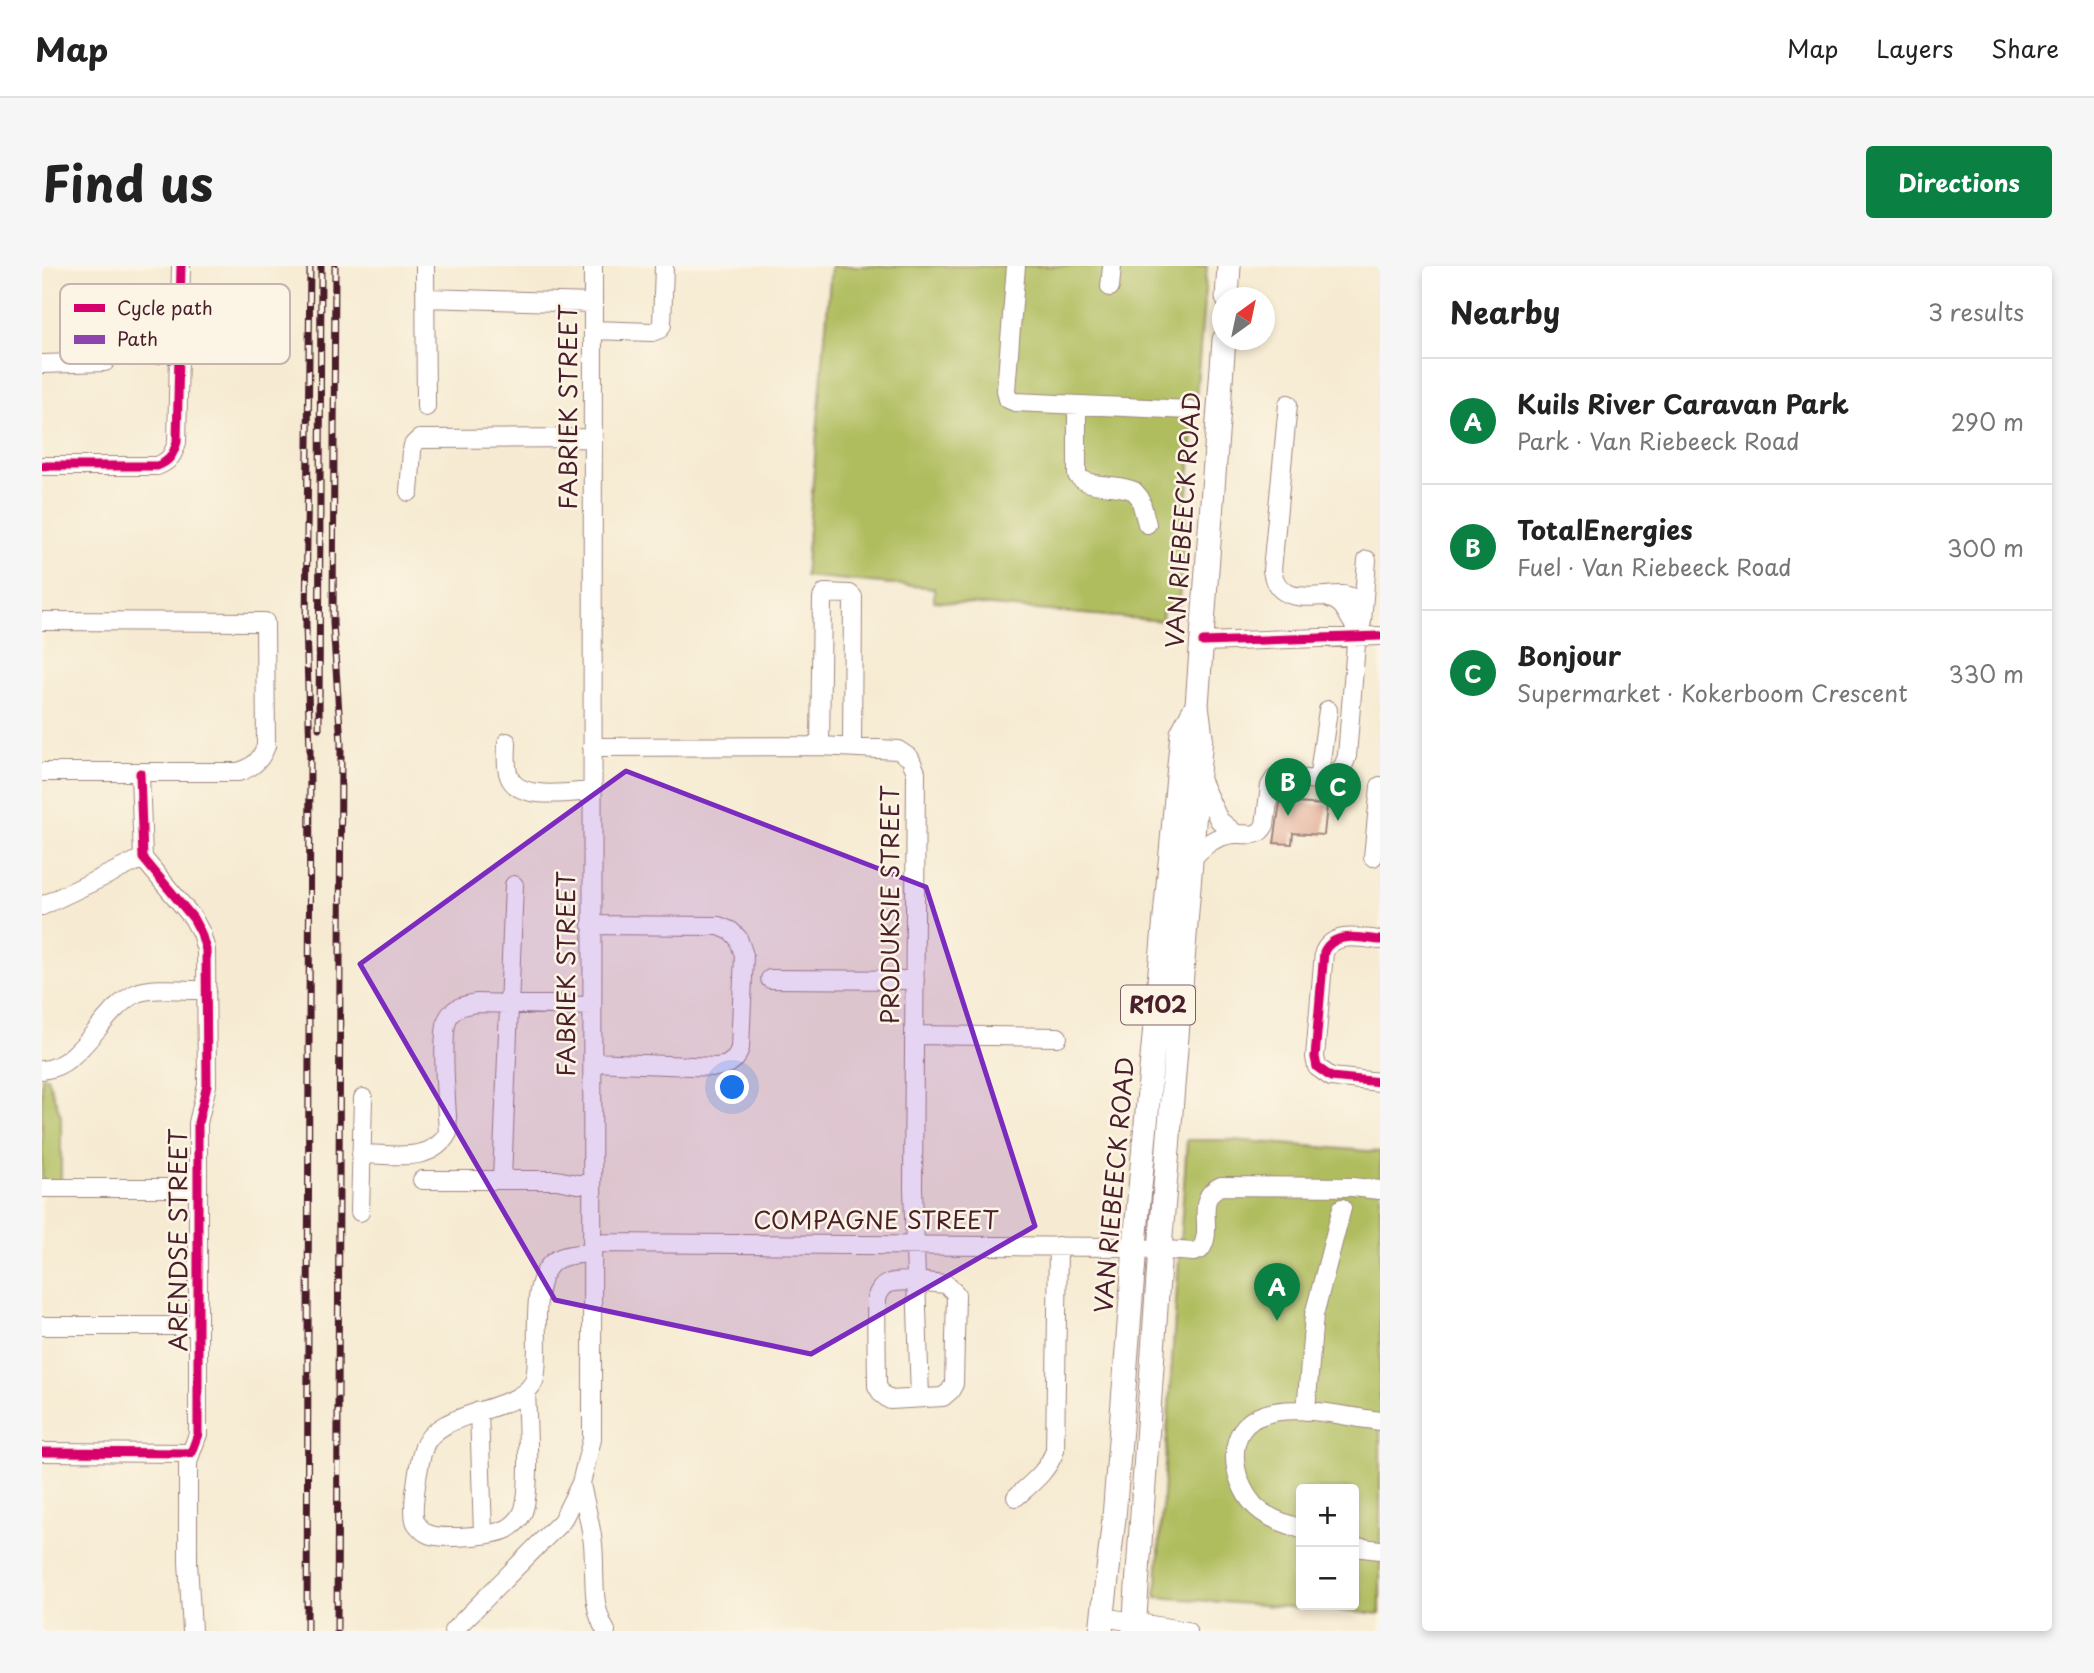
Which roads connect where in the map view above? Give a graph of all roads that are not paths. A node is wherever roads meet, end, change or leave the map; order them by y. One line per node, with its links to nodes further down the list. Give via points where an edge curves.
1 (181, 266): 8 (street)
2 (425, 266): 11 (street)
3 (593, 266): 12 (street, FABRIEK STREET)
4 (664, 266): 13 (street, via 660,329)
5 (1016, 266): 19 (street, via 1006,396 1015,402)
6 (1112, 266): 9 (street)
7 (1229, 266): 10 (main road)
8 (181, 284)
9 (1110, 287)
10 (1228, 287)
11 (426, 298): 12 (street); 20 (street)
12 (593, 303): 13 (street, FABRIEK STREET)
13 (593, 330): 22 (street, FABRIEK STREET)
14 (1223, 350): 32 (main road, VAN RIEBEECK ROAD / R102)
15 (60, 363): 16 (street)
16 (42, 364)
17 (179, 364): 23 (street, via 177,442 167,462 157,466)
18 (1288, 404): 27 (street, via 1274,581 1292,595)
19 (1077, 405): 21 (street); 25 (street, via 1077,475 1088,483 1134,491)
20 (426, 407)
21 (1190, 410)
22 (593, 438): 24 (street, via 419,439 411,451); 37 (street, FABRIEK STREET)
23 (42, 466)
24 (409, 492)
25 (1147, 524)
26 (1367, 560): 28 (street)
27 (1329, 598): 28 (street, via 1345,595); 30 (street, via 1344,606)
28 (1363, 602): 30 (street)
29 (42, 621): 40 (street, via 265,622 266,746 258,761 238,772)
30 (1358, 633): 31 (street); 32 (street); 42 (street, via 1345,765 1333,777)
31 (1380, 636)
32 (1203, 642): 33 (main road, VAN RIEBEECK ROAD / R102)
33 (1197, 705): 41 (main road, VAN RIEBEECK ROAD / R102, via 1201,736); 77 (main road, VAN RIEBEECK ROAD / R102, via 1182,733)
34 (1328, 710): 42 (street)
35 (507, 742): 44 (street, via 508,774 522,790 539,794)
36 (820, 746): 37 (street, PRODUKSIE STREET); 38 (street, PRODUKSIE STREET); 38 (street, via 825,593 853,597)
37 (592, 747): 44 (street, FABRIEK STREET)
38 (852, 747): 54 (street, PRODUKSIE STREET, via 898,750 910,758 916,772)
39 (42, 772): 40 (street)
40 (140, 773): 47 (street)
41 (1198, 775): 45 (street, via 1219,820); 48 (main road, VAN RIEBEECK ROAD / R102)
42 (1318, 780): 45 (street, via 1276,778 1270,786 1262,830 1251,836)
43 (1380, 786): 46 (street)
44 (592, 791): 51 (street, FABRIEK STREET)
45 (1236, 834): 48 (street, via 1205,845)
46 (1373, 857)
47 (143, 858): 50 (street); 55 (street, ARENDSE STREET, via 201,933)
48 (1192, 860): 78 (main road, VAN RIEBEECK ROAD / R102)
49 (514, 885): 56 (street)
50 (42, 906)
51 (592, 925): 57 (street, FABRIEK STREET); 60 (street, via 719,926 738,938 744,955 742,1036 736,1058 727,1065)
52 (1380, 940): 62 (street, via 1345,937 1327,946 1315,1057 1317,1067 1331,1077)
53 (770, 979): 54 (street)
54 (915, 980): 58 (street, PRODUKSIE STREET)
55 (207, 990): 61 (street, via 141,992 128,998 69,1059); 69 (street, ARENDSE STREET)
56 (510, 1004): 57 (street); 64 (street, via 460,1006 449,1017 444,1035 448,1133 438,1148 424,1154); 65 (street)
57 (592, 1006): 60 (street, FABRIEK STREET)
58 (915, 1035): 59 (street); 74 (street, PRODUKSIE STREET)
59 (1058, 1037)
60 (592, 1062): 67 (street, FABRIEK STREET)
61 (42, 1070)
62 (1380, 1082)
63 (363, 1098): 64 (street)
64 (362, 1154): 73 (street)
65 (502, 1179): 66 (street); 67 (street)
66 (422, 1180)
67 (592, 1184): 76 (street, FABRIEK STREET)
68 (42, 1188): 69 (street)
69 (198, 1188): 81 (street, ARENDSE STREET)
70 (1317, 1188): 71 (street); 72 (street); 78 (street, COMPAGNE STREET, via 1221,1186 1206,1200 1206,1239 1200,1250)
71 (1380, 1191): 72 (street)
72 (1342, 1208): 85 (street, via 1314,1315)
73 (360, 1212)
74 (917, 1247): 75 (street, COMPAGNE STREET); 76 (street, COMPAGNE STREET); 79 (street, PRODUKSIE STREET)
75 (1058, 1247): 77 (street, COMPAGNE STREET); 90 (street, via 1055,1450 1046,1469)
76 (592, 1248): 82 (street, COMPAGNE STREET, via 560,1258 545,1271 535,1378); 89 (street, FABRIEK STREET, via 592,1439)
77 (1135, 1248): 78 (street, COMPAGNE STREET); 95 (main road, VAN RIEBEECK ROAD / R102)
78 (1160, 1249): 96 (main road, VAN RIEBEECK ROAD / R102)
79 (915, 1281): 83 (street, PRODUKSIE STREET); 83 (street, via 946,1284 956,1294 952,1388 943,1397); 83 (street, via 886,1283 878,1292 877,1386 890,1400)
80 (42, 1326): 81 (street)
81 (198, 1326): 88 (street, ARENDSE STREET, via 198,1434)
82 (526, 1392): 84 (street); 92 (street, COMPAGNE STREET, via 527,1478 522,1515 507,1529)
83 (920, 1398)
84 (479, 1411): 92 (street); 92 (street, COMPAGNE STREET, via 446,1425 423,1447 413,1516 427,1534)
85 (1306, 1411): 86 (street); 91 (street, via 1262,1415 1251,1421 1236,1439 1234,1454 1244,1492 1255,1506)
86 (1380, 1420)
87 (42, 1452): 88 (street)
88 (191, 1453): 97 (street, ARENDSE STREET)
89 (581, 1483): 98 (street, FABRIEK STREET, via 562,1521); 99 (street, via 593,1543 596,1607)
90 (1017, 1497)
91 (1296, 1527)
92 (483, 1534)
93 (1358, 1547): 94 (street)
94 (1380, 1550)
95 (1102, 1624): 96 (street)
96 (1135, 1627): 100 (street)
97 (192, 1631)
98 (453, 1631)
99 (606, 1631)
100 (1187, 1631)

